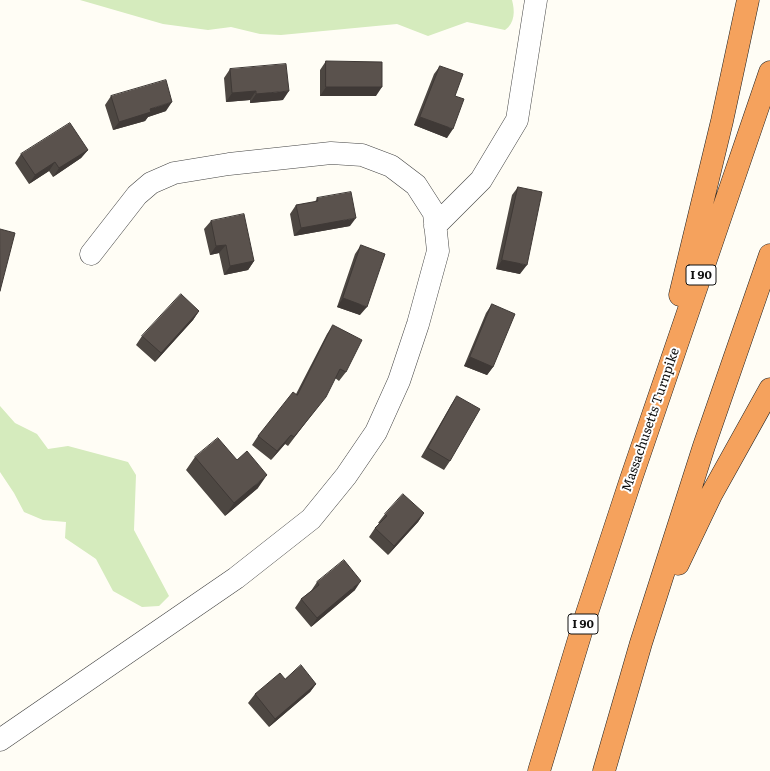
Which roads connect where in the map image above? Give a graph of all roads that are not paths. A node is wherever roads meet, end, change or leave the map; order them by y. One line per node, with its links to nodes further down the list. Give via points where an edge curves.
1 (536, 0): 4 (street, via 517,120 481,180)
2 (748, 0): 8 (highway, via 679,301)
3 (770, 72): 8 (highway, Massachusetts Turnpike / I 90)
4 (435, 226): 5 (street, via 434,213 416,185 391,166 362,155 331,153 174,173 151,183 137,195); 10 (street, via 438,251 399,381 376,432 346,476 311,519 236,578)
5 (91, 254)
6 (770, 255): 9 (highway, via 704,446)
7 (770, 389): 9 (highway, via 711,495)
8 (631, 478): 11 (highway, Massachusetts Turnpike / I 90)
9 (641, 643): 12 (highway)
10 (0, 740)
11 (539, 771)
12 (604, 771)

